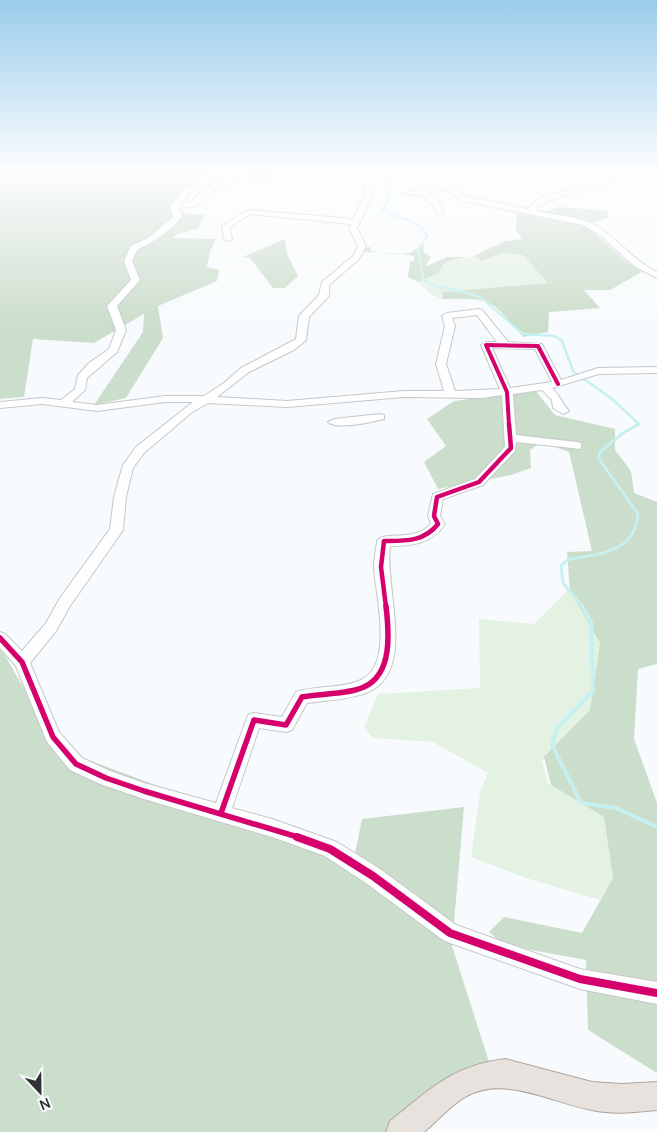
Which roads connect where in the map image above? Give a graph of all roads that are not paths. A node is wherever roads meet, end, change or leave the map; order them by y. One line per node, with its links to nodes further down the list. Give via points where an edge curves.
1 (356, 222): 13 (street, via 353,228 362,246 356,257 329,279 321,302 304,316 301,340 254,364 228,385)
2 (171, 223): 14 (street, via 151,240 134,248 128,261 136,280 112,306 121,330 112,350 82,377 80,390)
3 (231, 223): 5 (street, via 226,226)
4 (582, 223): 6 (street, via 635,264)
5 (228, 239)
6 (657, 276)
7 (504, 344): 9 (street, via 538,346); 11 (street, via 486,345); 12 (street, via 480,312 447,316 450,326 441,364)
8 (657, 370): 9 (street, via 608,370)
9 (558, 384): 10 (street)
10 (545, 387): 11 (street); 16 (street, via 557,398 557,406)
11 (507, 392): 12 (street); 19 (street)
12 (451, 396): 13 (street, via 404,394 287,404)
13 (203, 399): 14 (street, via 146,400 97,408); 22 (street, via 140,450 127,468 116,530 51,627)
14 (64, 403): 15 (street, via 42,401)
15 (0, 405)
16 (563, 411)
17 (380, 417): 18 (street)
18 (334, 422)
19 (510, 438): 20 (street); 23 (street, via 511,448 479,482 437,497 434,516 438,524 433,531 420,539 384,541 381,567 389,642 376,678 364,686 302,697 286,725 254,720)
20 (577, 446)
21 (0, 638): 22 (street)
22 (22, 662): 23 (street, via 53,738 76,764 144,791)
23 (221, 813): 24 (street, via 330,849 373,876 450,933 580,979)
24 (657, 993)
25 (657, 1096): 26 (main road, via 622,1100 505,1073 482,1076 455,1087)
26 (400, 1132)

